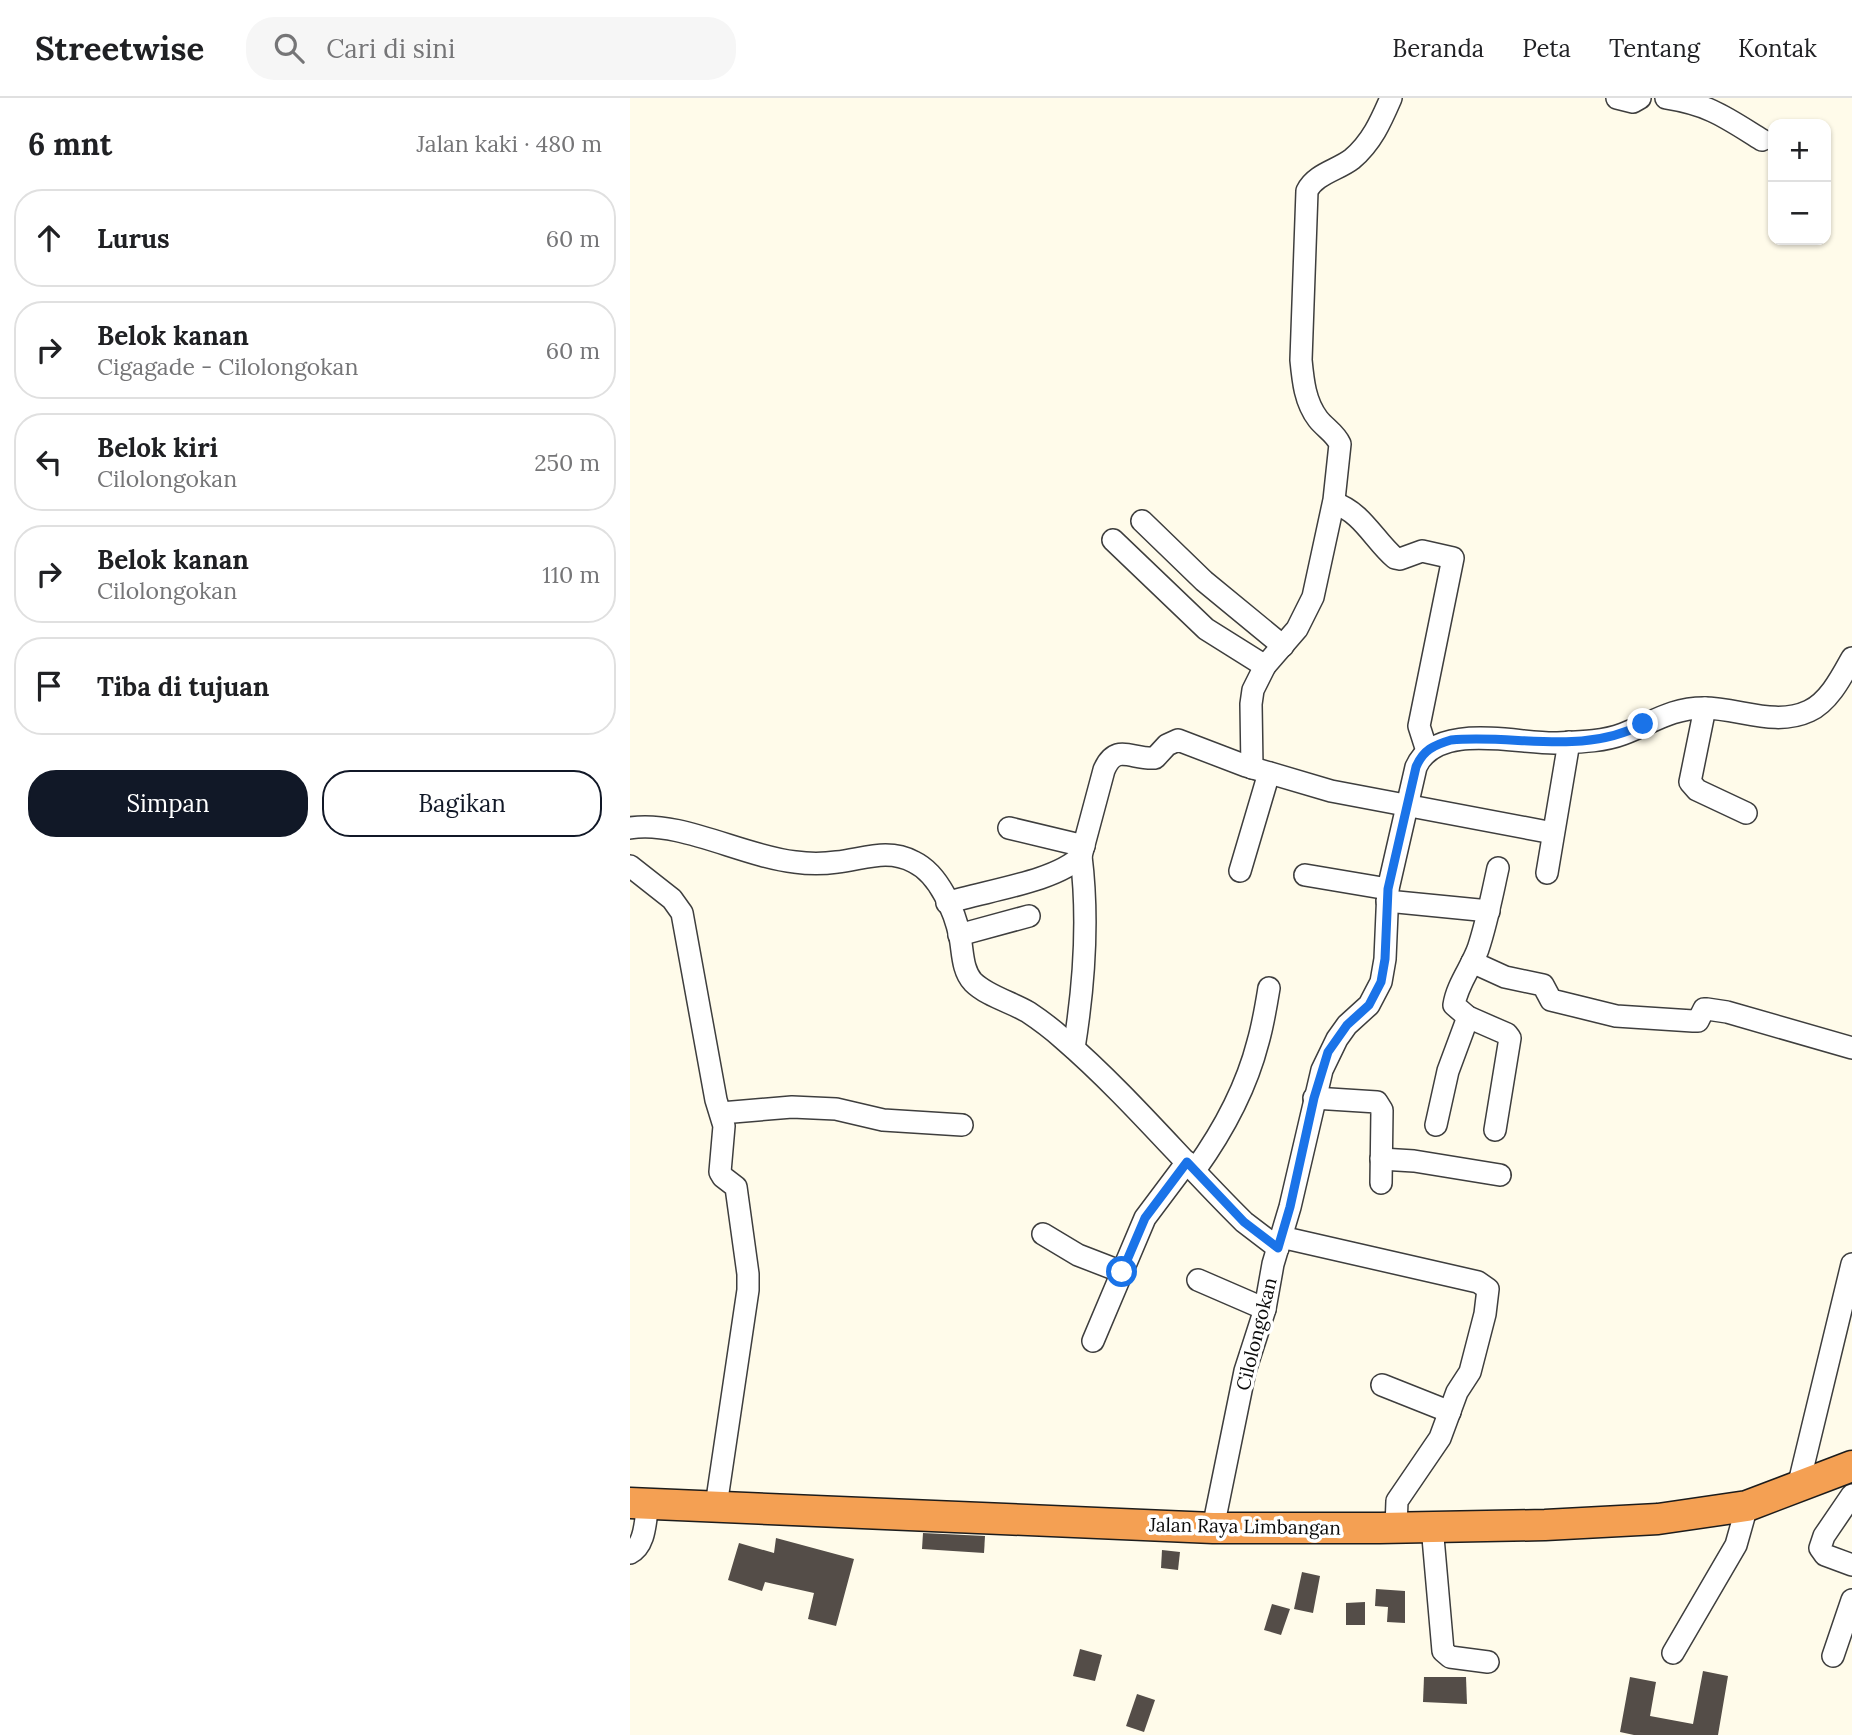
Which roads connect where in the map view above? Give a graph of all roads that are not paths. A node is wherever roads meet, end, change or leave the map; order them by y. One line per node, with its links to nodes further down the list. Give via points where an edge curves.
1 (1391, 98): 6 (street, via 1377,130 1355,156 1313,181 1307,191 1302,371 1309,403 1340,444)
2 (1617, 98): 3 (street, via 1633,102)
3 (1640, 98)
4 (1666, 98): 5 (street, via 1710,108)
5 (1762, 140)
6 (1334, 501): 9 (street, via 1313,597); 14 (street, via 1371,529 1395,558 1422,551 1453,558 1419,726)
7 (1142, 521): 9 (street, via 1203,580)
8 (1113, 540): 11 (street, via 1206,629)
9 (1283, 646): 11 (street)
10 (1852, 658): 12 (street, via 1821,703 1800,715 1781,718)
11 (1265, 666): 15 (street, via 1251,704)
12 (1705, 708): 13 (street, via 1669,713 1614,737); 17 (street, via 1690,782 1697,790)
13 (1569, 742): 14 (street, via 1465,739); 20 (street)
14 (1427, 751): 16 (street, Cilolongokan, via 1416,767)
15 (1260, 771): 16 (street, via 1335,800); 21 (street, via 1178,740 1152,759 1116,754 1104,770); 24 (street)
16 (1406, 806): 20 (street); 27 (street, Cilolongokan)
17 (1745, 813)
18 (630, 828): 28 (street, via 673,830 796,862 839,862 888,854 924,868)
19 (1009, 828): 21 (street)
20 (1553, 833): 25 (street)
21 (1082, 851): 28 (street, via 1074,863 1042,877); 35 (street, via 1084,953)
22 (630, 866): 38 (street, via 682,913)
23 (1498, 868): 29 (street)
24 (1240, 871)
25 (1547, 873)
26 (1305, 875): 27 (street)
27 (1388, 895): 29 (street); 37 (street, Cilolongokan, via 1381,982 1369,1005 1328,1052)
28 (947, 903): 31 (street)
29 (1489, 911): 32 (street)
30 (1029, 916): 31 (street)
31 (960, 935): 35 (street, via 965,968 974,983 1028,1012)
32 (1472, 962): 34 (street, via 1454,1005); 36 (street, via 1543,985 1551,1000 1616,1017 1695,1021 1707,1009)
33 (1269, 988): 43 (street, via 1258,1044 1240,1091 1215,1142)
34 (1468, 1017): 40 (street, via 1448,1071); 41 (street, via 1510,1038)
35 (1074, 1048): 43 (street)
36 (1852, 1048)
37 (1314, 1098): 42 (street, via 1377,1102 1382,1110); 47 (street, Cilolongokan)
38 (721, 1113): 39 (street, via 792,1107); 59 (street, via 720,1172 736,1187 748,1282)
39 (961, 1125)
40 (1436, 1125)
41 (1494, 1130)
42 (1381, 1159): 44 (street); 45 (street)
43 (1191, 1166): 47 (street, via 1244,1222); 49 (street, via 1145,1218)
44 (1500, 1175)
45 (1381, 1183)
46 (1042, 1234): 49 (street, via 1078,1255)
47 (1279, 1242): 51 (street, Cilolongokan); 54 (street, via 1484,1285 1488,1294 1472,1364)
48 (1852, 1264): 56 (street)
49 (1122, 1272): 52 (street)
50 (1198, 1280): 51 (street)
51 (1265, 1309): 63 (street, Cilolongokan, via 1245,1371)
52 (1093, 1341)
53 (1382, 1385): 54 (street)
54 (1450, 1412): 62 (street, via 1440,1438 1397,1501)
55 (1852, 1466): 56 (highway, Jalan Raya Limbangan)
56 (1798, 1487): 60 (highway, Jalan Raya Limbangan)
57 (1852, 1495): 65 (street, via 1820,1548 1825,1555)
58 (639, 1504): 59 (highway, Jalan Raya Limbangan); 64 (street, via 641,1540)
59 (716, 1506): 63 (highway, Jalan Raya Limbangan)
60 (1747, 1506): 61 (highway, Jalan Raya Limbangan, via 1605,1523); 67 (street, via 1736,1545)
61 (1432, 1526): 62 (highway, Jalan Raya Limbangan); 69 (street, via 1443,1651 1450,1657)
62 (1396, 1527): 63 (highway, Jalan Raya Limbangan)
63 (1213, 1528)
64 (630, 1553)
65 (1852, 1565)
66 (1852, 1600): 68 (street)
67 (1673, 1653)
68 (1833, 1656)
69 (1488, 1662)

